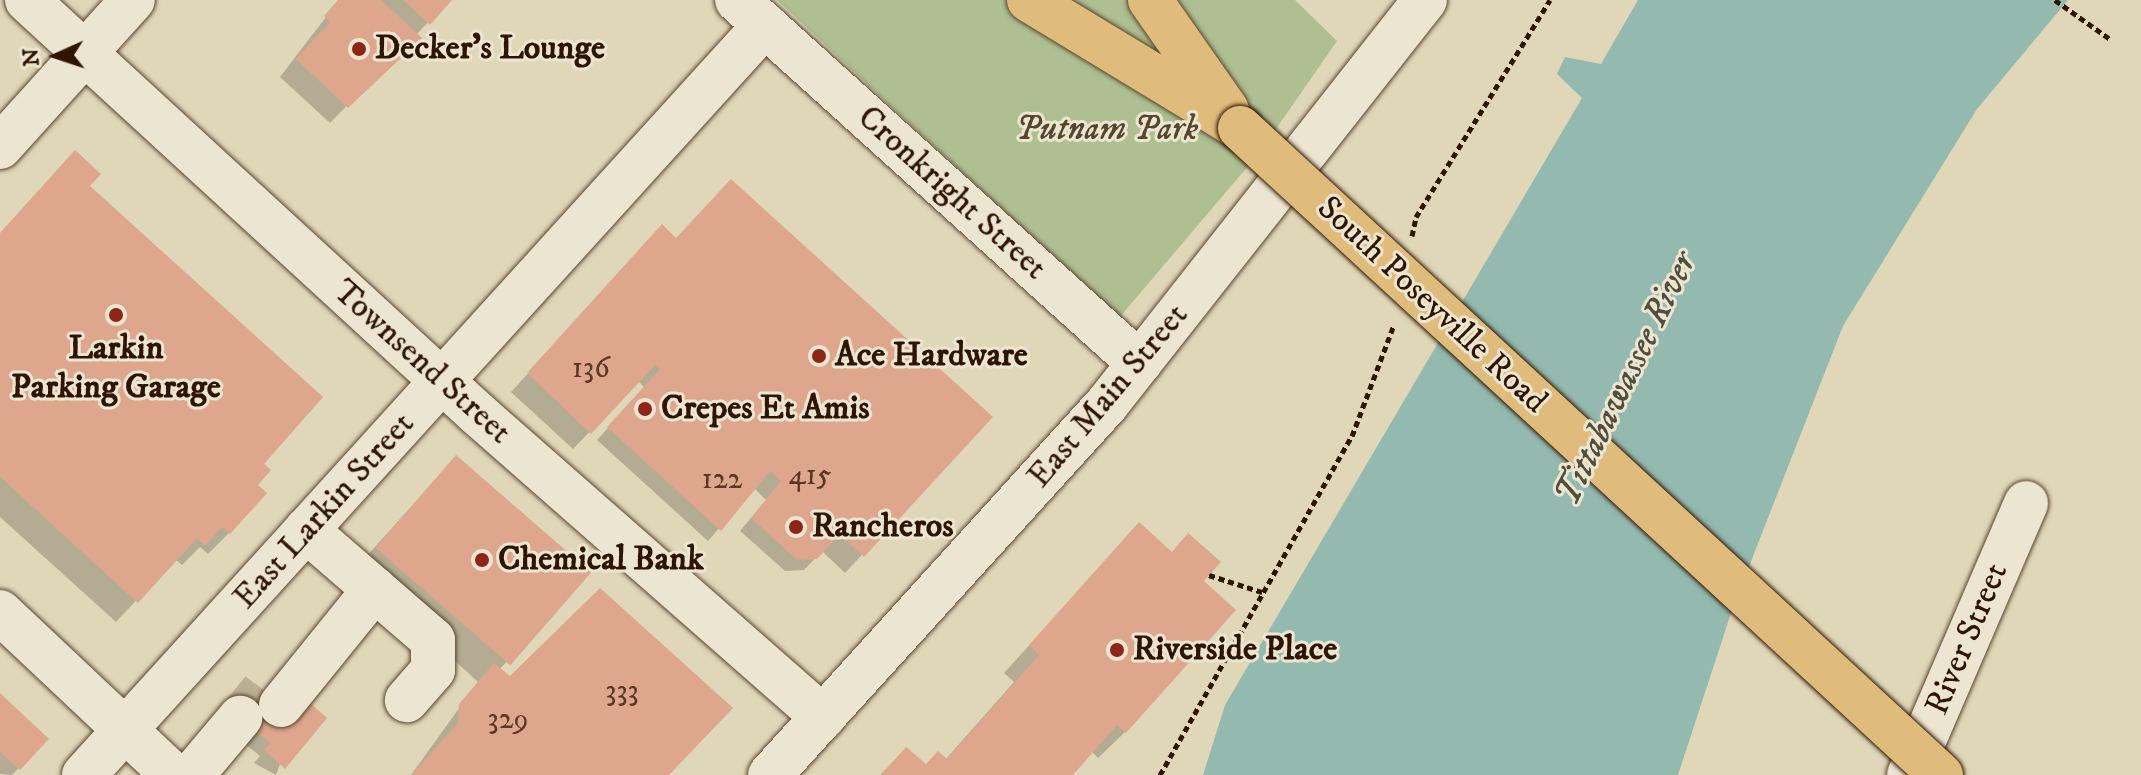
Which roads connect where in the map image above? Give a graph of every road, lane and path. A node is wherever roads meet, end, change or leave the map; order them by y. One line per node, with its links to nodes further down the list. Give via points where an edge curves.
1 (27, 0): 10 (street, Townsend Street)
2 (133, 0): 10 (street)
3 (1029, 0): 11 (main road)
4 (1150, 0): 11 (main road)
5 (1425, 0): 15 (street, East Main Street)
6 (1550, 0): 13 (path, via 1416,217)
7 (2055, 0): 9 (path)
8 (751, 12): 15 (street, Cronkright Street); 16 (street, East Larkin Street)
9 (2110, 39)
10 (84, 53): 12 (street); 16 (street, Townsend Street)
11 (1240, 128): 34 (main road, South Poseyville Road, bridge)
12 (0, 147)
13 (1410, 246)
14 (1396, 319): 21 (path, via 1352,436)
15 (1139, 363): 25 (street, East Main Street)
16 (442, 381): 18 (street, East Larkin Street); 25 (street, Townsend Street)
17 (2026, 503): 33 (street, River Street)
18 (306, 530): 20 (street); 26 (street, East Larkin Street)
19 (1209, 575): 21 (path)
20 (366, 581): 23 (street, via 433,640 433,670); 24 (street)
21 (1262, 592): 32 (path)
22 (0, 612): 26 (street)
23 (407, 700)
24 (261, 712): 29 (street); 30 (street)
25 (823, 717): 31 (street, East Main Street)
26 (124, 730): 27 (street, East Larkin Street); 28 (street)
27 (84, 775)
28 (173, 775)
29 (192, 775)
30 (227, 775)
31 (770, 775)
32 (1160, 775)
33 (1909, 775)
34 (1941, 775)

